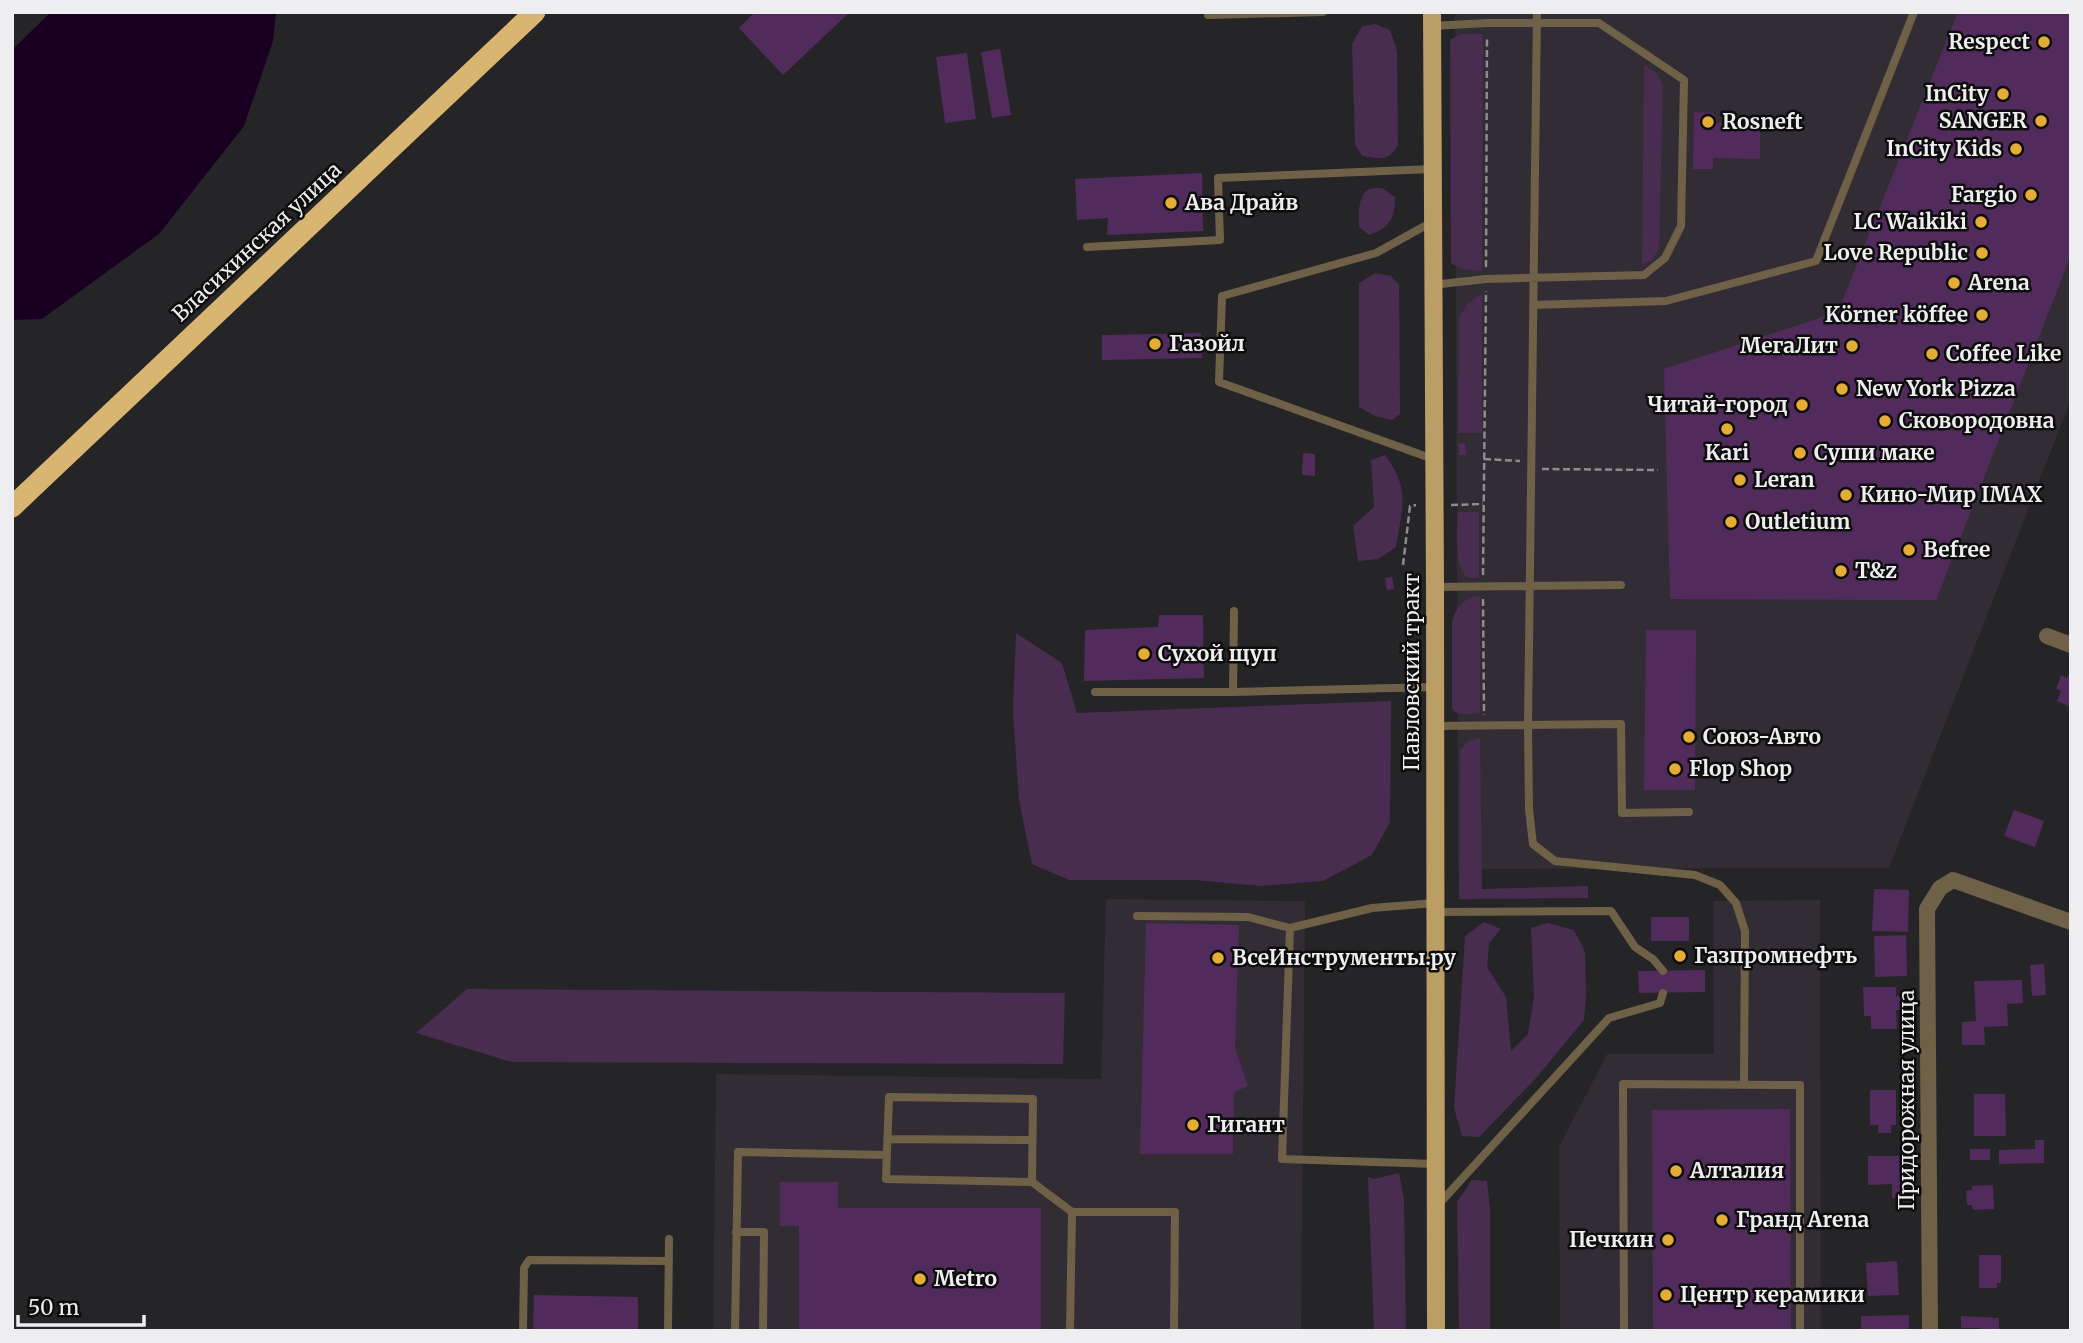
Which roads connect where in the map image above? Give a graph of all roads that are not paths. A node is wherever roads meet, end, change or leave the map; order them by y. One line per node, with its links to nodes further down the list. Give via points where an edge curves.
1 (535, 12): 15 (highway, Власихинская улица)
2 (1323, 12): 5 (lane)
3 (1536, 12): 7 (lane)
4 (1914, 12): 13 (lane, via 1816,261 1666,302)
5 (1208, 15)
6 (1432, 19): 7 (lane); 8 (main road, Павловский тракт)
7 (1536, 24): 11 (lane); 11 (lane, via 1599,23 1684,80 1681,226 1665,258 1644,275)
8 (1432, 169): 9 (main road, Павловский тракт); 10 (lane, via 1218,178 1220,240)
9 (1432, 222): 12 (main road, Павловский тракт); 14 (lane, via 1376,253 1222,296 1219,382)
10 (1087, 247)
11 (1534, 279): 12 (lane); 13 (lane)
12 (1433, 285): 14 (main road, Павловский тракт)
13 (1533, 305): 17 (lane)
14 (1433, 459): 18 (main road, Павловский тракт)
15 (12, 507)
16 (1621, 585): 17 (lane)
17 (1530, 586): 18 (lane); 25 (lane)
18 (1435, 587): 22 (main road, Павловский тракт)
19 (1234, 611): 24 (lane)
20 (2047, 636): 21 (street)
21 (2071, 645)
22 (1435, 687): 24 (lane); 26 (main road, Павловский тракт)
23 (1095, 692): 24 (lane)
24 (1233, 692)
25 (1528, 725): 26 (lane); 27 (lane, via 1620,724 1622,813); 34 (lane, via 1533,844 1555,861 1695,875 1720,884 1735,903 1745,931)
26 (1435, 726): 28 (main road, Павловский тракт)
27 (1689, 812)
28 (1436, 907): 31 (lane, via 1372,908); 32 (lane, via 1611,911 1635,947); 38 (main road, Павловский тракт)
29 (1137, 916): 31 (lane, via 1248,917)
30 (2071, 922): 54 (street, Придорожная улица, via 1953,880 1940,888 1927,909)
31 (1290, 928): 38 (lane, via 1282,1159)
32 (1663, 971)
33 (1663, 993): 40 (lane, via 1660,1003 1609,1017)
34 (1744, 1084): 52 (lane, via 1623,1084); 53 (lane, via 1800,1085)
35 (888, 1139): 36 (lane); 36 (lane, via 889,1097 1033,1099); 37 (lane)
36 (1032, 1140): 39 (lane)
37 (887, 1155): 39 (lane, via 886,1179); 42 (lane, via 738,1152)
38 (1436, 1164): 40 (main road, Павловский тракт)
39 (1032, 1182): 41 (lane)
40 (1436, 1207): 51 (main road, Павловский тракт)
41 (1072, 1212): 49 (lane); 50 (lane, via 1175,1212)
42 (736, 1232): 47 (lane); 48 (lane, via 764,1232)
43 (669, 1239): 44 (lane)
44 (669, 1261): 45 (lane, via 529,1260 524,1268); 46 (lane)
45 (523, 1331)
46 (668, 1331)
47 (735, 1331)
48 (762, 1331)
49 (1070, 1331)
50 (1174, 1331)
51 (1436, 1331)
52 (1624, 1331)
53 (1800, 1331)
54 (1930, 1331)

